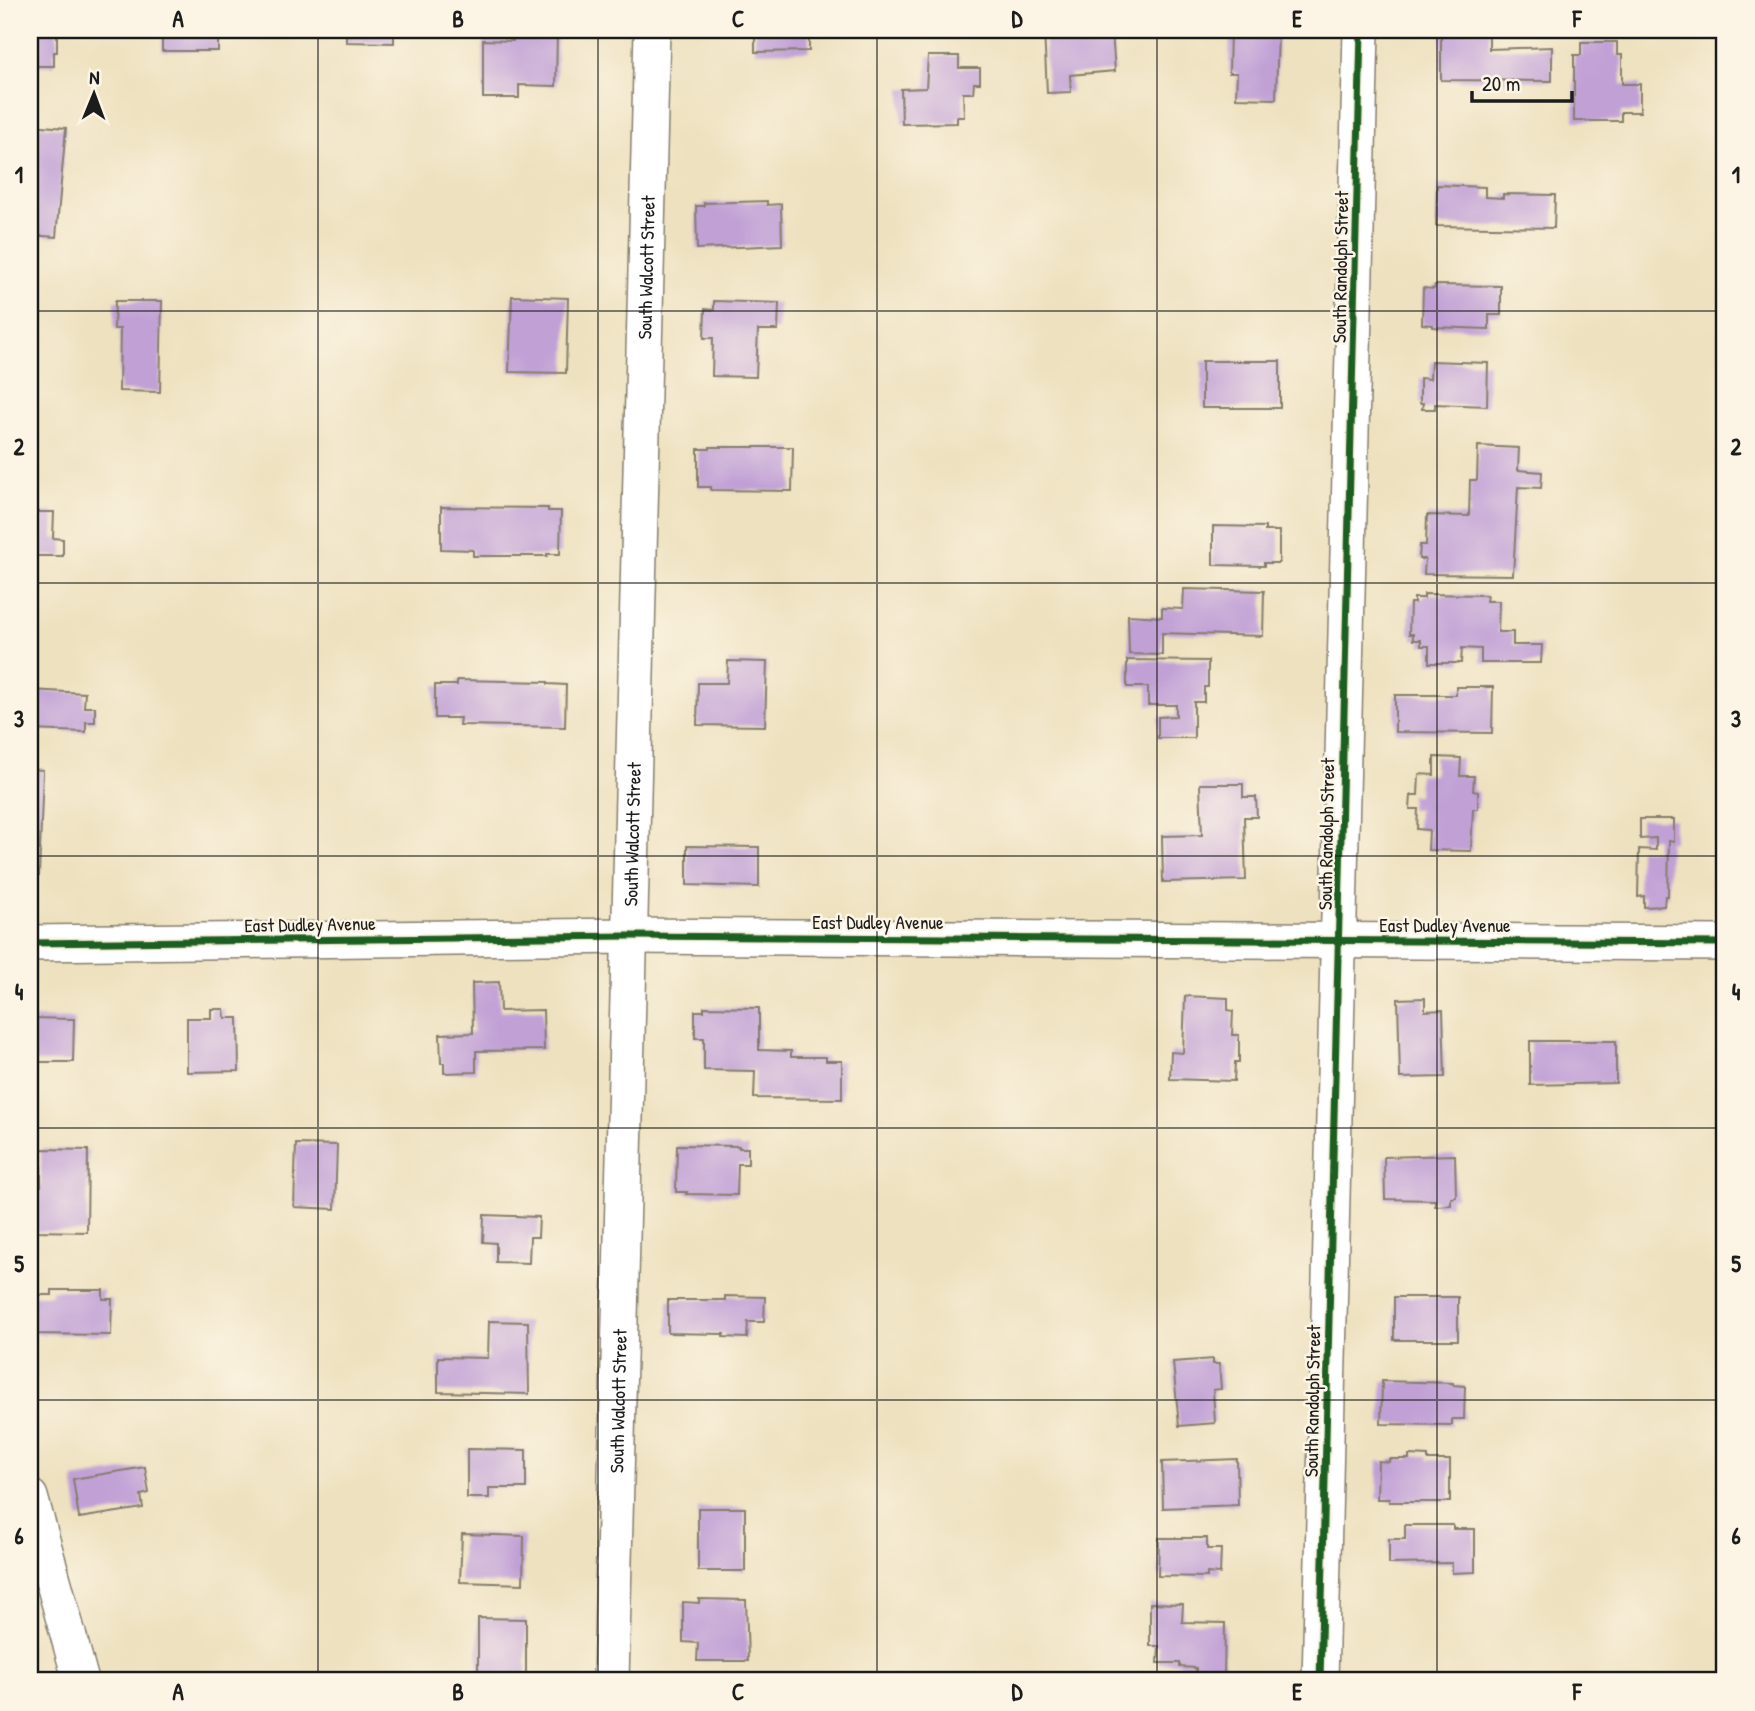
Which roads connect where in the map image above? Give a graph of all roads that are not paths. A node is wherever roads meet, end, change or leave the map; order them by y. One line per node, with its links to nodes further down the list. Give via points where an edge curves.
1 (652, 30): 3 (street, South Walcott Street)
2 (1361, 30): 4 (street, South Randolph Street)
3 (630, 936): 4 (street, East Dudley Avenue); 5 (street, East Dudley Avenue); 9 (street, South Walcott Street)
4 (1339, 940): 6 (street, East Dudley Avenue); 10 (street, South Randolph Street)
5 (30, 943)
6 (1725, 943)
7 (30, 1497): 8 (street)
8 (81, 1681)
9 (611, 1681)
10 (1320, 1681)

